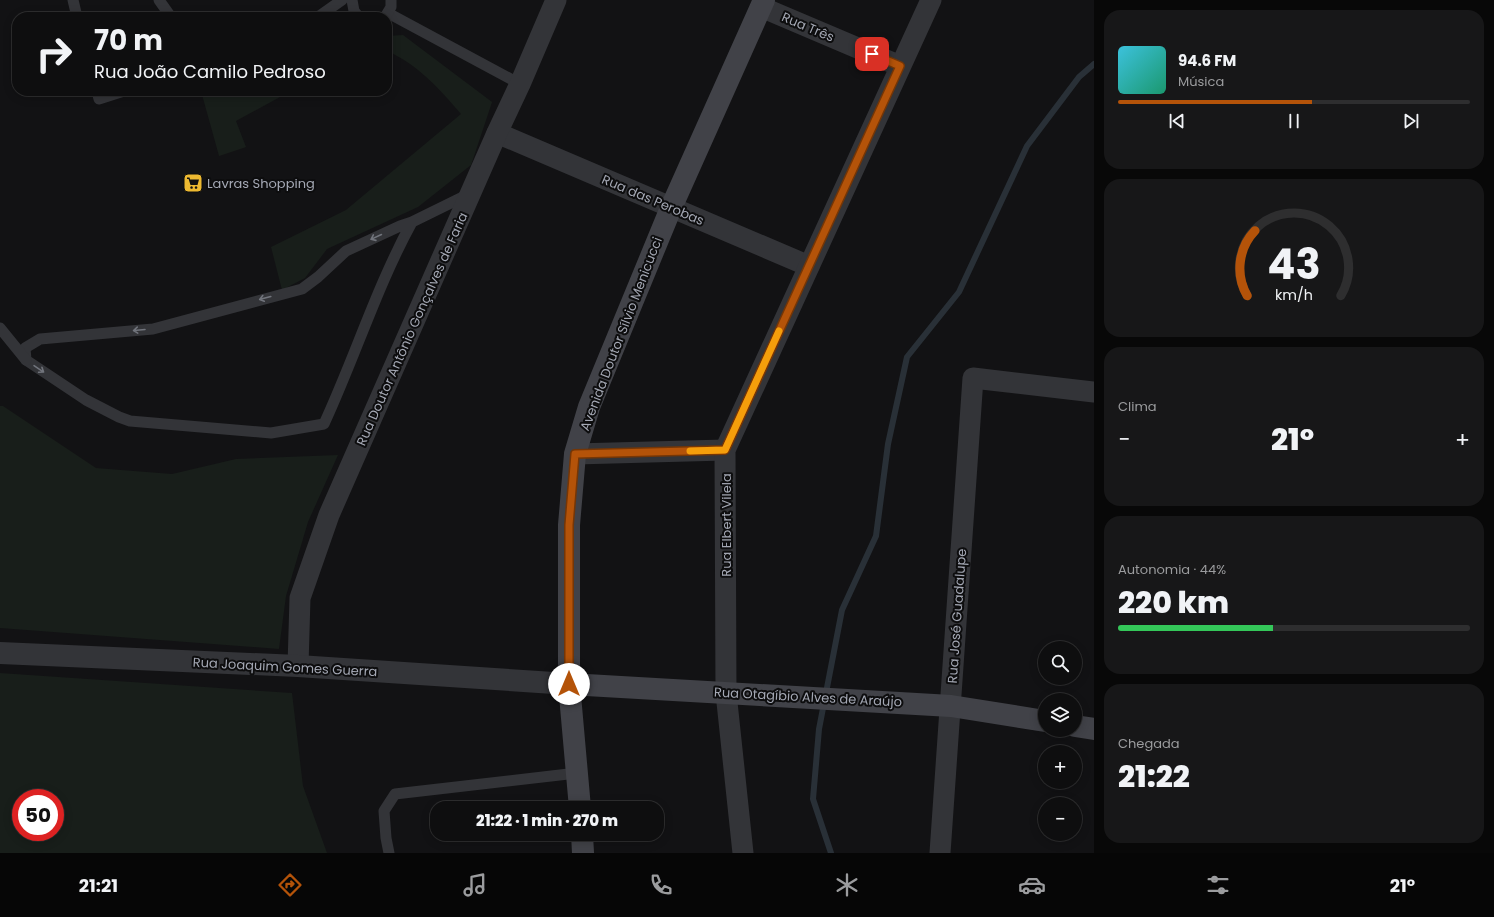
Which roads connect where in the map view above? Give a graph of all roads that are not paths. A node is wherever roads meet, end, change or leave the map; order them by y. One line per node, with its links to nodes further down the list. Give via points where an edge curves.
1 (73, 0): 9 (lane)
2 (159, 0): 10 (lane)
3 (342, 0): 11 (lane)
4 (352, 0): 12 (lane)
5 (391, 0): 13 (lane)
6 (556, 0): 16 (street, Rua Doutor Antônio Gonçalves de Faria)
7 (930, 0): 15 (street, Rua Elbert Vilela)
8 (762, 3): 15 (street, Rua Três); 21 (main road, Avenida Doutor Sílvio Menicucci)
9 (76, 12)
10 (167, 12)
11 (325, 12)
12 (355, 12)
13 (388, 12)
14 (392, 18): 16 (lane)
15 (900, 66): 23 (street, Rua Elbert Vilela)
16 (520, 84): 19 (street, Rua Doutor Antônio Gonçalves de Faria)
17 (98, 96): 18 (lane, via 99,99)
18 (108, 96)
19 (497, 133): 20 (street, Rua Doutor Antônio Gonçalves de Faria); 21 (street, Rua das Perobas)
20 (472, 193): 22 (lane); 30 (street, Rua Doutor Antônio Gonçalves de Faria, via 330,515 300,598)
21 (671, 208): 23 (street, Rua das Perobas); 28 (main road, Avenida Doutor Sílvio Menicucci, via 589,407)
22 (412, 222): 25 (lane, one-way to 25, via 346,252 302,289 152,329 40,339 25,348); 25 (lane, one-way to 22, via 86,400 130,421 271,433 324,424 397,249)
23 (808, 266): 27 (street, Rua Elbert Vilela)
24 (0, 328): 25 (lane)
25 (26, 360)
26 (1094, 392): 33 (street, Rua José Guadalupe, via 973,378)
27 (725, 450): 28 (street); 32 (street, Rua Elbert Vilela)
28 (575, 454): 31 (main road, Avenida Doutor Sílvio Menicucci, via 569,525)
29 (0, 653): 30 (street, Rua Joaquim Gomes Guerra)
30 (298, 666): 31 (street, Rua Joaquim Gomes Guerra)
31 (569, 684): 32 (main road, Rua Otagíbio Alves de Araújo); 37 (main road, Avenida Doutor Sílvio Menicucci)
32 (726, 693): 33 (main road, Rua Otagíbio Alves de Araújo); 42 (street, Rua Elbert Vilela)
33 (951, 706): 34 (main road, Rua Otagíbio Alves de Araújo); 43 (street, Rua José Guadalupe)
34 (1038, 720)
35 (1082, 727): 36 (main road)
36 (1094, 729)
37 (577, 773): 38 (main road, Avenida Doutor Sílvio Menicucci); 40 (lane, via 395,794 384,811)
38 (579, 801)
39 (582, 841): 41 (main road)
40 (389, 853)
41 (583, 853)
42 (743, 853)
43 (940, 853)

